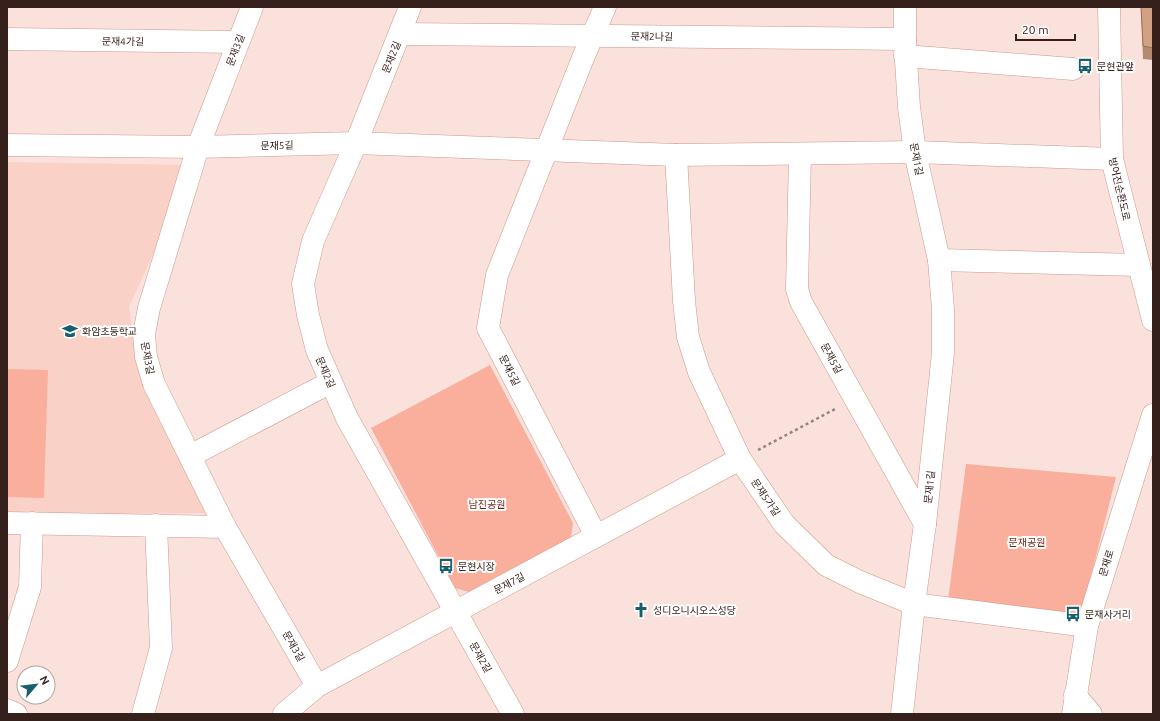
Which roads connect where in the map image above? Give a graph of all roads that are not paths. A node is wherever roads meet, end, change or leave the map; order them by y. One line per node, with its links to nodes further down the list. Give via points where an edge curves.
1 (252, 7): 9 (street, 문재3길)
2 (410, 7): 6 (street, 문재2길)
3 (605, 7): 7 (street)
4 (905, 7): 10 (street, 문재1길)
5 (1109, 7): 19 (street, 방어진순환도로)
6 (400, 34): 7 (street, 문재2나길); 12 (street, 문재2길)
7 (594, 36): 10 (street, 문재2나길); 15 (street)
8 (7, 39): 9 (street, 문재4가길)
9 (238, 42): 14 (street, 문재3길)
10 (905, 47): 11 (street); 16 (street, 문재1길)
11 (1073, 69)
12 (356, 143): 14 (street, 문재5길); 15 (street, 문재5길); 23 (street, 문재2길, via 313,241 303,284 317,350)
13 (7, 145): 14 (street, 문재5길)
14 (198, 147): 25 (street, 문재3길, via 149,308 144,334 146,357 154,384)
15 (546, 150): 18 (street, 문재5길); 33 (street, 문재5길, via 497,275 488,328)
16 (915, 152): 17 (street, 문재5길); 19 (street, 문재5길); 20 (street, 문재1길)
17 (800, 154): 18 (street, 문재5길); 30 (street, 문재5길, via 797,289 801,302)
18 (676, 155): 26 (street, 문재5가길, via 688,337 699,372)
19 (1112, 159): 21 (street, 방어진순환도로)
20 (939, 260): 21 (street); 30 (street, 문재1길, via 943,353)
21 (1139, 265): 22 (street, 방어진순환도로)
22 (1153, 320)
23 (330, 382): 25 (street); 35 (street, 문재2길, via 347,418)
24 (1153, 415): 27 (street, 문재로)
25 (190, 456): 32 (street, 문재3길)
26 (740, 459): 33 (street, 문재7길); 34 (street, 문재5가길, via 784,524 826,565)
27 (1146, 461): 36 (street, 문재로)
28 (7, 523): 29 (street)
29 (32, 524): 31 (street); 37 (street, via 30,587)
30 (925, 524): 34 (street, 문재1길)
31 (156, 525): 32 (street); 43 (street, via 161,648)
32 (225, 526): 38 (street, 문재3길)
33 (596, 536): 35 (street, 문재7길)
34 (914, 604): 36 (street, 문재5가길); 45 (street, 문재1길)
35 (455, 612): 38 (street, 문재7길); 44 (street, 문재2길)
36 (1087, 626): 39 (street, 문재로)
37 (7, 661)
38 (317, 686): 41 (street, 문재7길)
39 (1074, 705): 46 (street)
40 (7, 710): 42 (street)
41 (289, 713)
42 (16, 714)
43 (143, 714)
44 (513, 714)
45 (902, 714)
46 (1091, 714)

